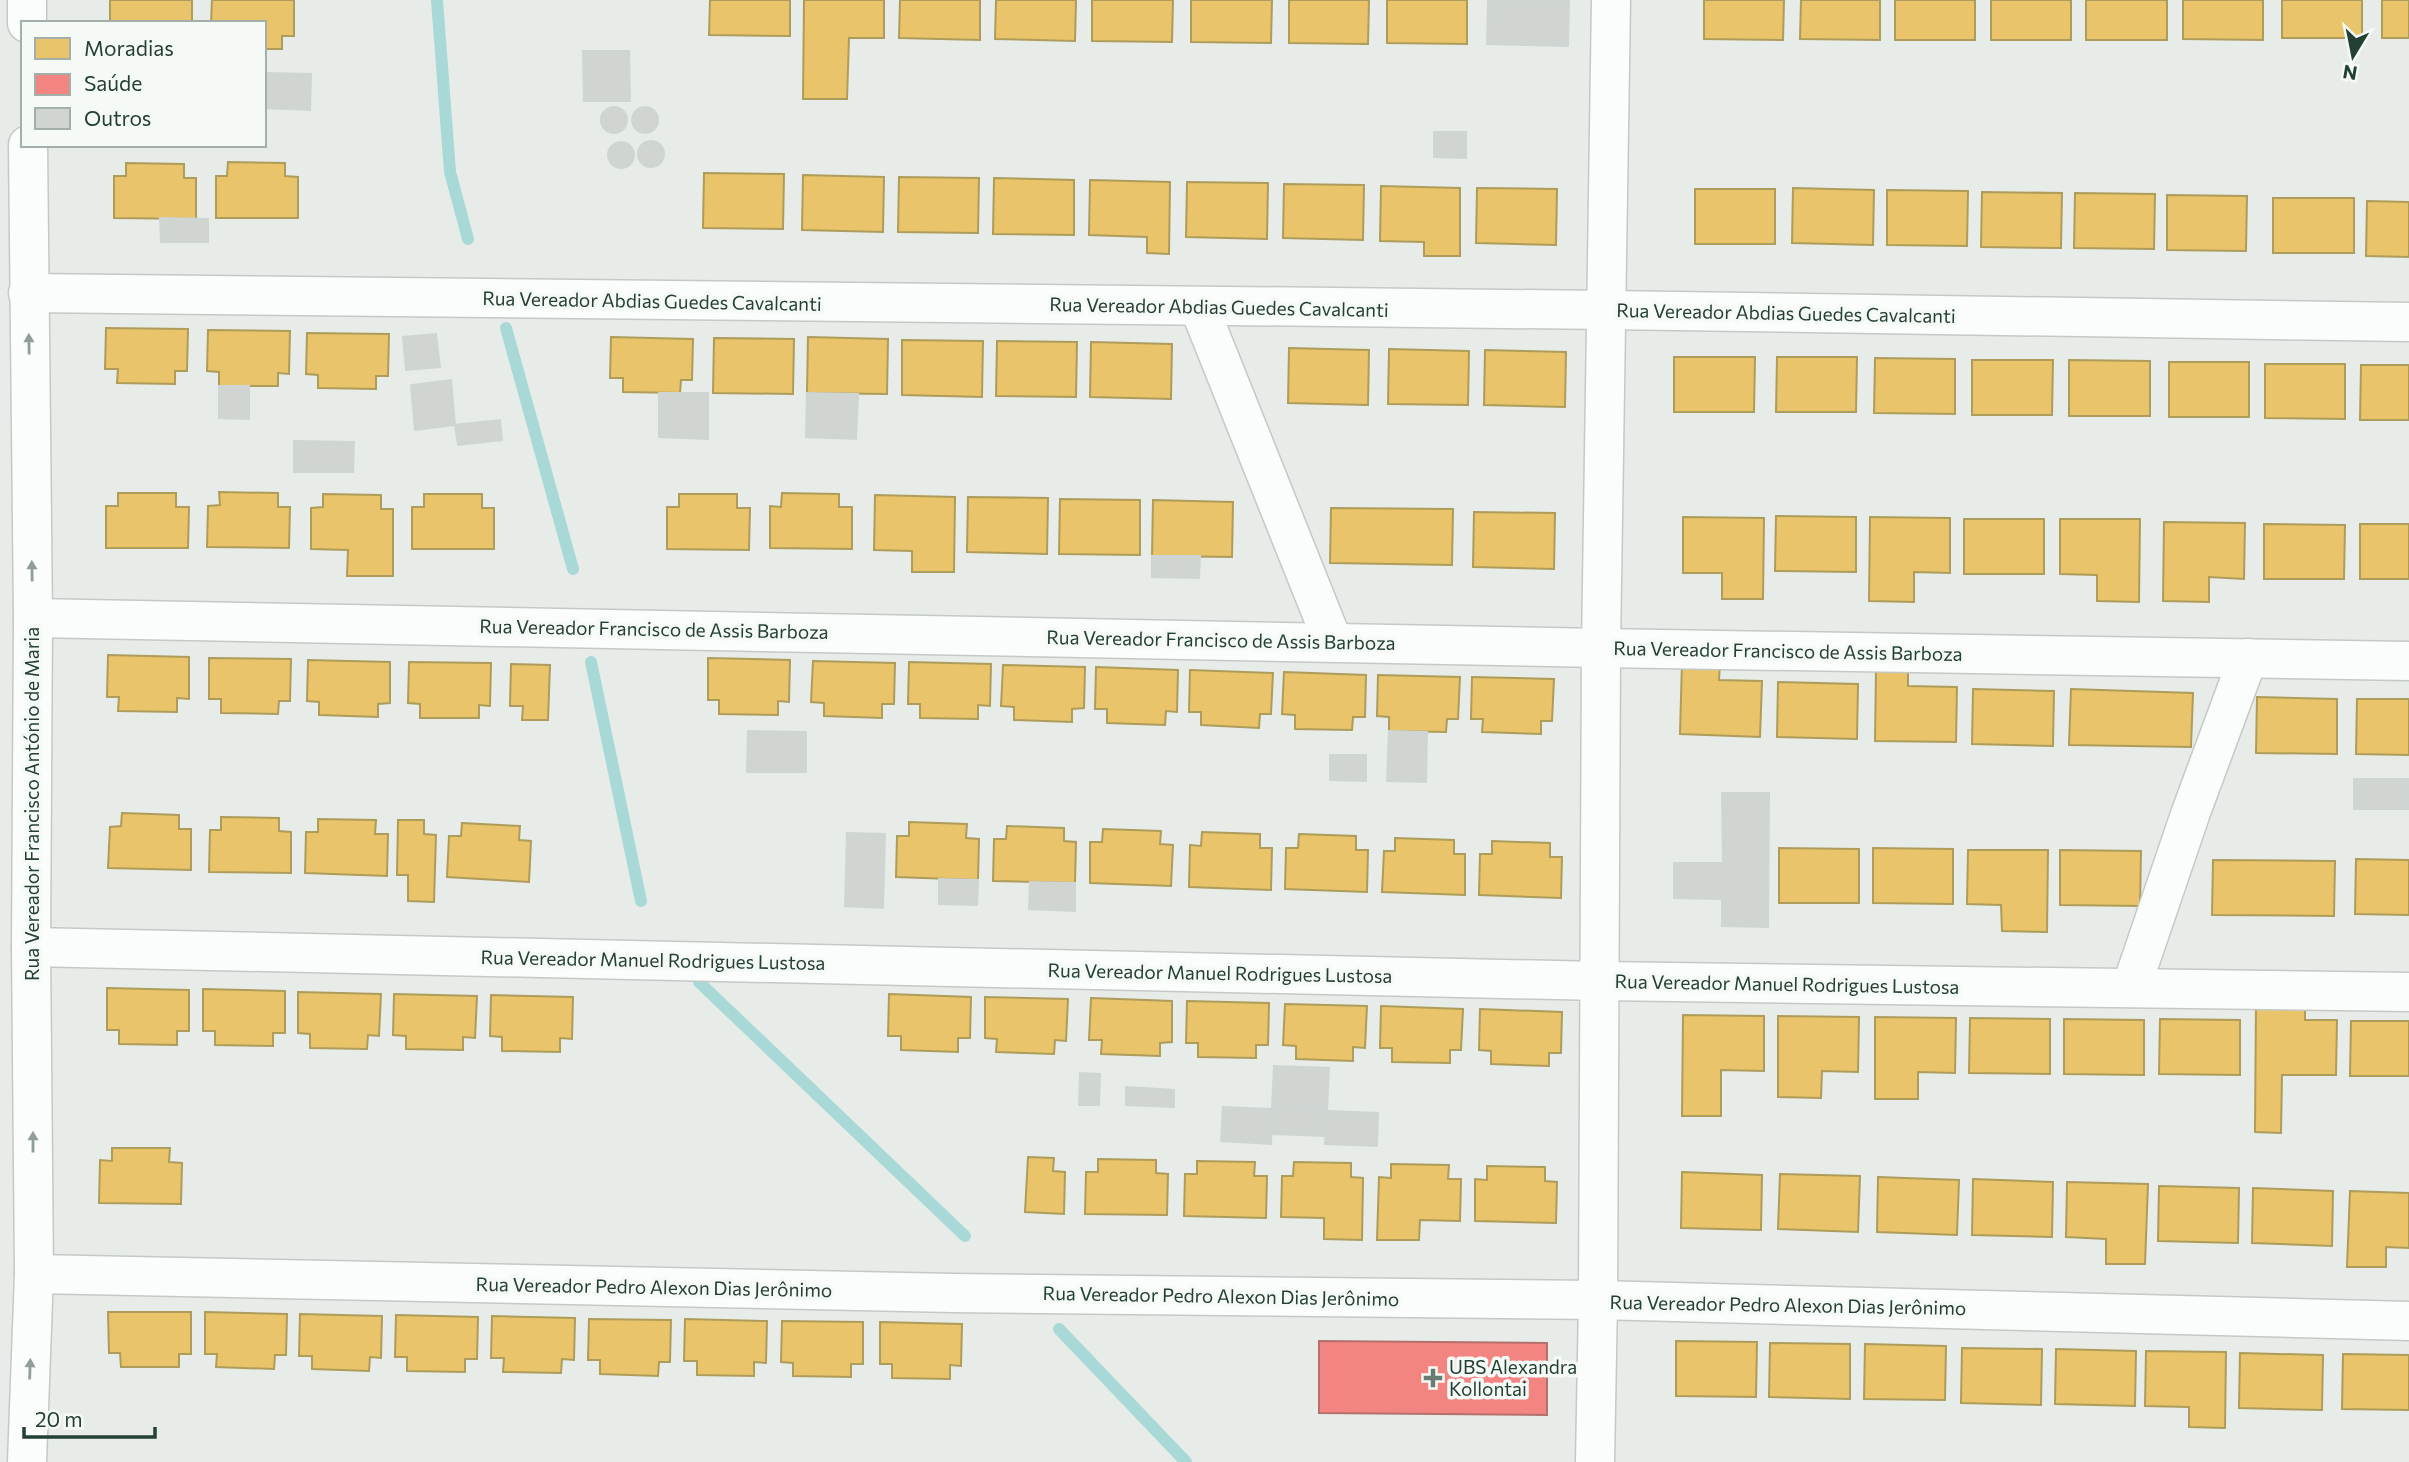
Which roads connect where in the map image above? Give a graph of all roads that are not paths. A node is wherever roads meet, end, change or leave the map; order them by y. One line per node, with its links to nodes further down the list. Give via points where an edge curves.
1 (27, 0): 3 (street)
2 (1611, 0): 7 (street)
3 (27, 21)
4 (28, 147): 5 (street, Rua Vereador Francisco António de Maria)
5 (28, 293): 6 (street, Rua Vereador Abdias Guedes Cavalcanti); 9 (street, Rua Vereador Francisco António de Maria, one-way to 5)
6 (1199, 307): 7 (street, Rua Vereador Abdias Guedes Cavalcanti); 10 (street)
7 (1607, 310): 8 (street, Rua Vereador Abdias Guedes Cavalcanti); 11 (street)
8 (2409, 322)
9 (33, 618): 10 (street, Rua Vereador Francisco de Assis Barboza); 14 (street, Rua Vereador Francisco António de Maria)
10 (1333, 642): 11 (street, Rua Vereador Francisco de Assis Barboza)
11 (1601, 648): 12 (street, Rua Vereador Francisco de Assis Barboza); 15 (street)
12 (2248, 658): 13 (street, Rua Vereador Francisco de Assis Barboza); 16 (street)
13 (2409, 661)
14 (31, 947): 15 (street, Rua Vereador Manuel Rodrigues Lustosa); 18 (street, Rua Vereador Francisco António de Maria, one-way to 14)
15 (1600, 981): 16 (street, Rua Vereador Manuel Rodrigues Lustosa); 19 (street)
16 (2131, 988): 17 (street, Rua Vereador Manuel Rodrigues Lustosa)
17 (2409, 992)
18 (34, 1274): 19 (street, Rua Vereador Pedro Alexon Dias Jerônimo, via 939,1293); 21 (street, Rua Vereador Francisco António de Maria, one-way to 18)
19 (1598, 1300): 20 (street, Rua Vereador Pedro Alexon Dias Jerônimo); 22 (street)
20 (2409, 1321)
21 (27, 1462)
22 (1595, 1462)

